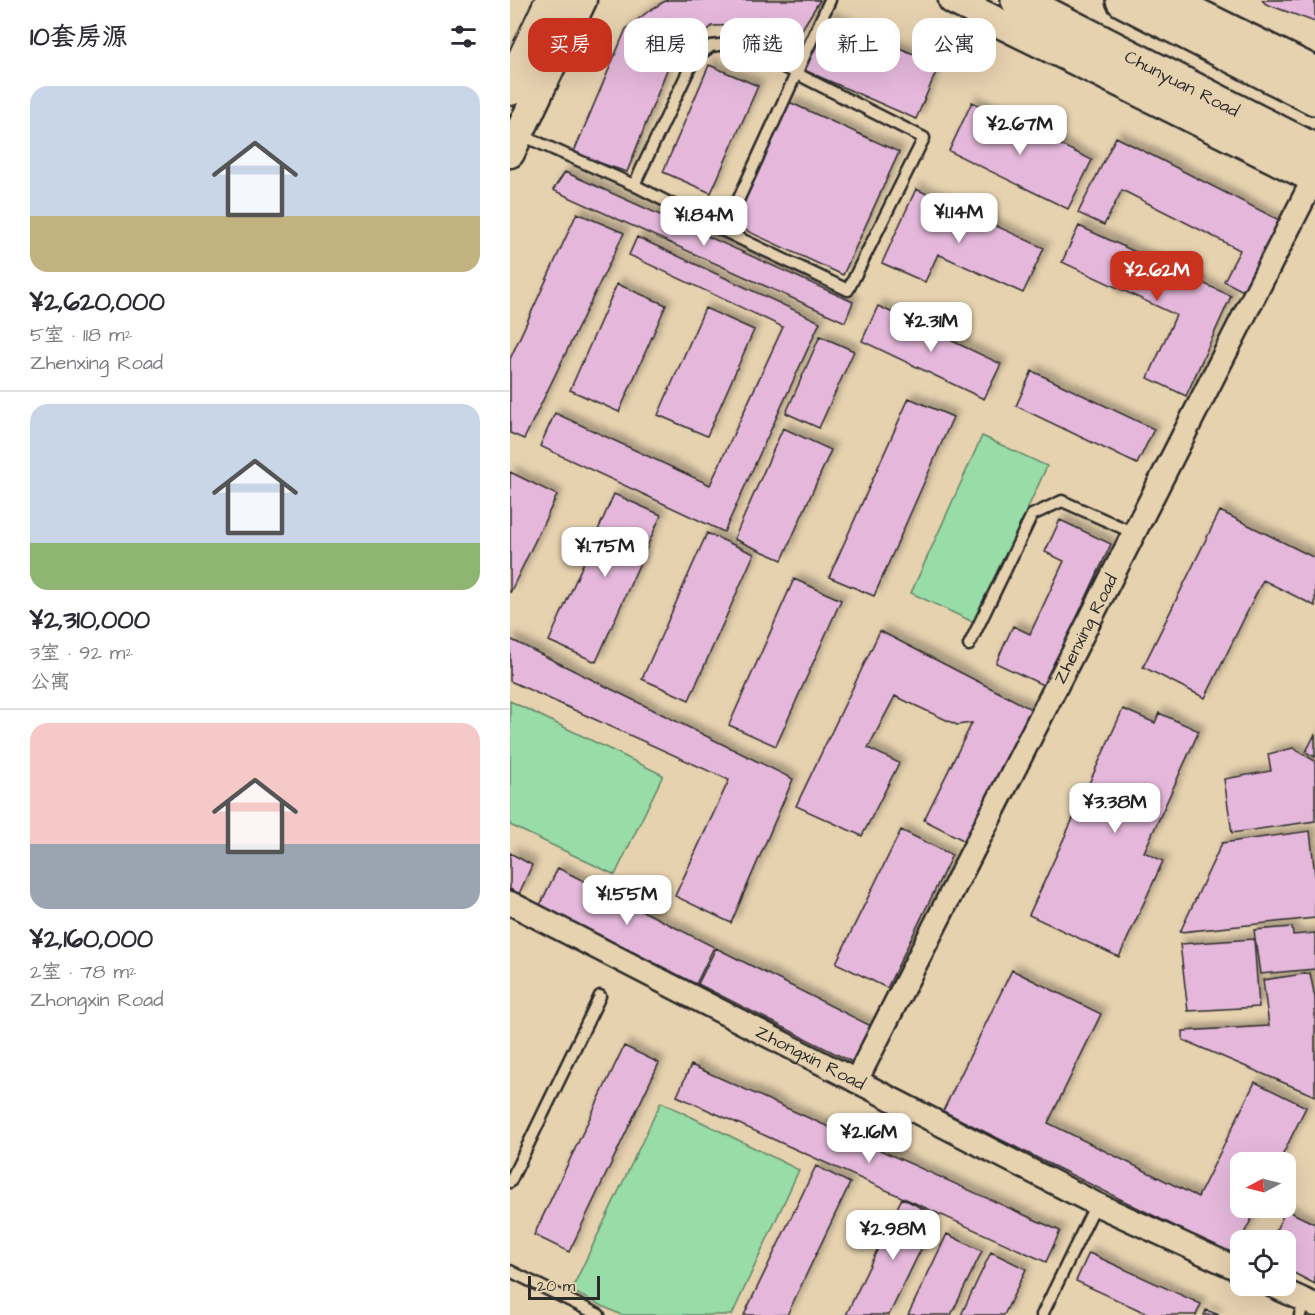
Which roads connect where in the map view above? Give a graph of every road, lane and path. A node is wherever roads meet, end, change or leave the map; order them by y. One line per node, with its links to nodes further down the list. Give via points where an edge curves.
1 (552, 0): 10 (main road)
2 (582, 0): 12 (street)
3 (830, 0): 9 (lane)
4 (953, 0): 13 (street)
5 (1018, 0): 13 (main road, Chunyuan Road)
6 (1123, 0): 11 (main road)
7 (1188, 4): 8 (street)
8 (1315, 71)
9 (795, 73): 14 (lane, via 736,43 711,46 694,59); 15 (lane); 15 (lane, via 924,138 848,290)
10 (510, 90)
11 (1315, 98)
12 (514, 143): 14 (lane)
13 (1315, 171): 16 (street, Zhenxing Road)
14 (634, 185): 15 (lane)
15 (724, 231)
16 (1134, 533): 17 (lane, via 1062,501 1032,516); 20 (street, Zhenxing Road)
17 (969, 645)
18 (510, 903): 20 (street, Zhongxin Road)
19 (600, 996): 21 (lane)
20 (856, 1081): 22 (street, Zhongxin Road)
21 (510, 1182)
22 (1096, 1204): 23 (street, Zhongxin Road); 28 (lane)
23 (1230, 1265)
24 (510, 1271): 27 (lane)
25 (1289, 1296): 26 (street)
26 (1307, 1307)
27 (599, 1315)
28 (1042, 1315)

